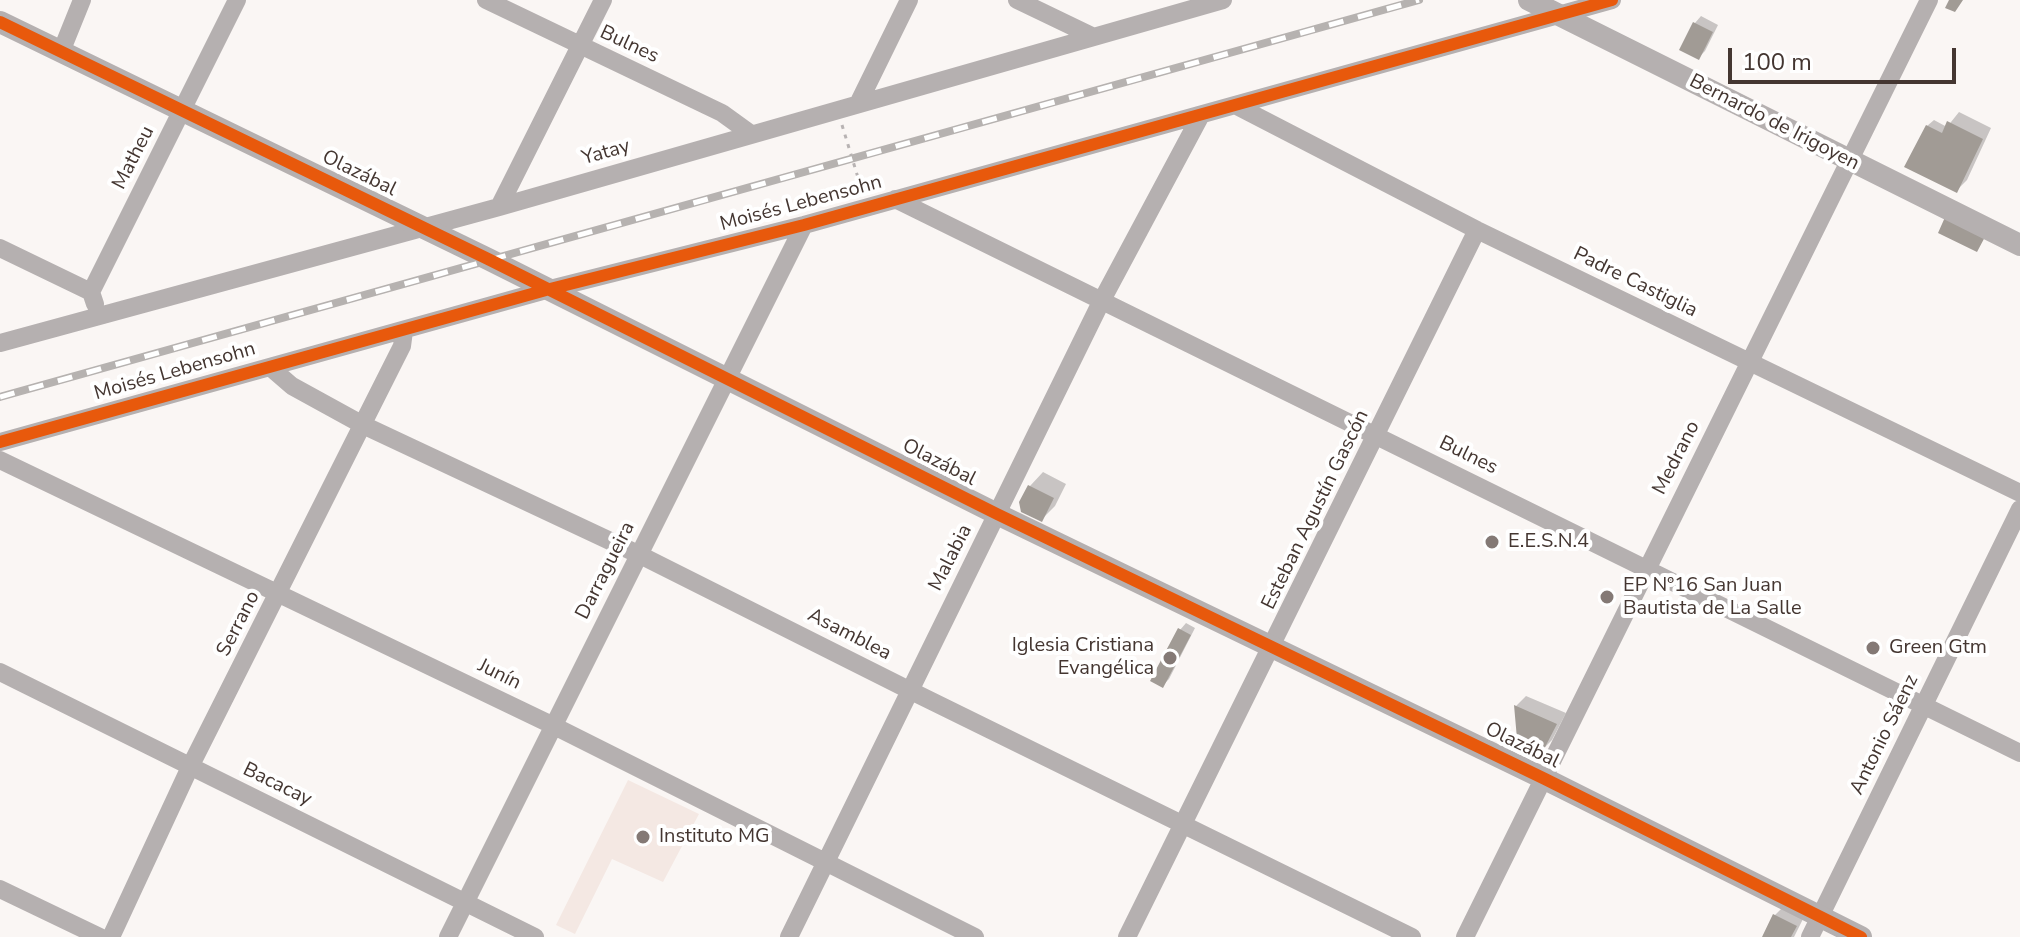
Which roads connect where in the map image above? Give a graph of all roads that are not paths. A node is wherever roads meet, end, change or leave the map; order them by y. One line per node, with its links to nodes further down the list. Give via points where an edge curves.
1 (82, 0): 15 (street)
2 (237, 0): 18 (street, Matheu)
3 (486, 0): 14 (street, Bulnes)
4 (603, 0): 14 (street)
5 (909, 0): 16 (street)
6 (1017, 0): 13 (street)
7 (1223, 0): 13 (street, Yatay)
8 (1529, 0): 11 (street, Bernardo de Irigoyen)
9 (1612, 0): 11 (street, Moisés Lebensohn)
10 (1929, 0): 21 (street, Medrano)
11 (1559, 14): 17 (street, Moisés Lebensohn); 21 (street, Bernardo de Irigoyen)
12 (0, 22): 15 (street, Olazábal)
13 (1092, 36): 16 (street, Yatay)
14 (580, 46): 20 (street, Bulnes, via 722,113); 23 (street)
15 (61, 52): 18 (street, Olazábal)
16 (858, 104): 20 (street, Yatay)
17 (1235, 105): 19 (street, Moisés Lebensohn); 26 (street, Padre Castiglia)
18 (182, 111): 25 (street, Olazábal); 30 (street, Matheu)
19 (1201, 115): 22 (street, Moisés Lebensohn); 31 (street, Malabia)
20 (751, 134): 23 (street, Yatay)
21 (1849, 159): 27 (street, Bernardo de Irigoyen); 35 (street, Medrano)
22 (895, 199): 24 (street, Moisés Lebensohn); 31 (street, Bulnes)
23 (499, 207): 25 (street, Yatay)
24 (804, 225): 29 (street, Moisés Lebensohn); 37 (street, Darragueira)
25 (424, 228): 29 (street, Olazábal); 32 (street, Yatay)
26 (1477, 230): 35 (street, Padre Castiglia); 39 (street, Esteban Agustín Gascón)
27 (2020, 245)
28 (0, 248): 30 (street)
29 (546, 290): 33 (street, Moisés Lebensohn); 37 (street, Olazábal)
30 (91, 292): 32 (street)
31 (1101, 302): 39 (street, Bulnes); 44 (street, Malabia)
32 (99, 316): 34 (street, Yatay)
33 (404, 331): 36 (street, Moisés Lebensohn); 38 (street, Serrano, via 402,346)
34 (0, 343)
35 (1749, 363): 42 (street, Padre Castiglia); 46 (street, Medrano)
36 (270, 367): 38 (street, Asamblea, via 292,386); 40 (street, Moisés Lebensohn)
37 (725, 378): 44 (street, Olazábal); 45 (street, Darragueira)
38 (363, 425): 45 (street, Asamblea); 47 (street, Serrano)
39 (1376, 436): 46 (street, Bulnes); 48 (street, Esteban Agustín Gascón)
40 (6, 440): 41 (street)
41 (1, 462): 47 (street, Junín)
42 (2020, 493)
43 (2020, 509): 51 (street, Antonio Sáenz)
44 (997, 514): 48 (street, Olazábal); 50 (street, Malabia)
45 (640, 555): 50 (street, Asamblea); 52 (street, Darragueira)
46 (1646, 569): 51 (street, Bulnes); 55 (street, Medrano)
47 (279, 594): 52 (street, Junín); 54 (street, Serrano)
48 (1272, 648): 55 (street, Olazábal); 56 (street, Esteban Agustín Gascón)
49 (0, 672): 54 (street, Bacacay)
50 (909, 690): 56 (street, Asamblea); 57 (street, Malabia)
51 (1923, 706): 53 (street, Bulnes); 60 (street, Antonio Sáenz)
52 (552, 725): 57 (street, Junín); 59 (street, Darragueira)
53 (2020, 753)
54 (190, 767): 59 (street, Bacacay); 62 (street, Serrano)
55 (1545, 779): 60 (street, Olazábal); 69 (street, Medrano)
56 (1184, 824): 67 (street, Esteban Agustín Gascón); 68 (street, Asamblea)
57 (825, 862): 65 (street, Malabia); 66 (street, Junín)
58 (0, 889): 61 (street)
59 (465, 903): 63 (street, Darragueira); 64 (street, Bacacay)
60 (1821, 917): 70 (street, Antonio Sáenz); 71 (street, Olazábal)
61 (100, 937)
62 (111, 937)
63 (448, 937)
64 (535, 937)
65 (789, 937)
66 (975, 937)
67 (1127, 937)
68 (1412, 937)
69 (1465, 937)
70 (1810, 937)
71 (1861, 937)

